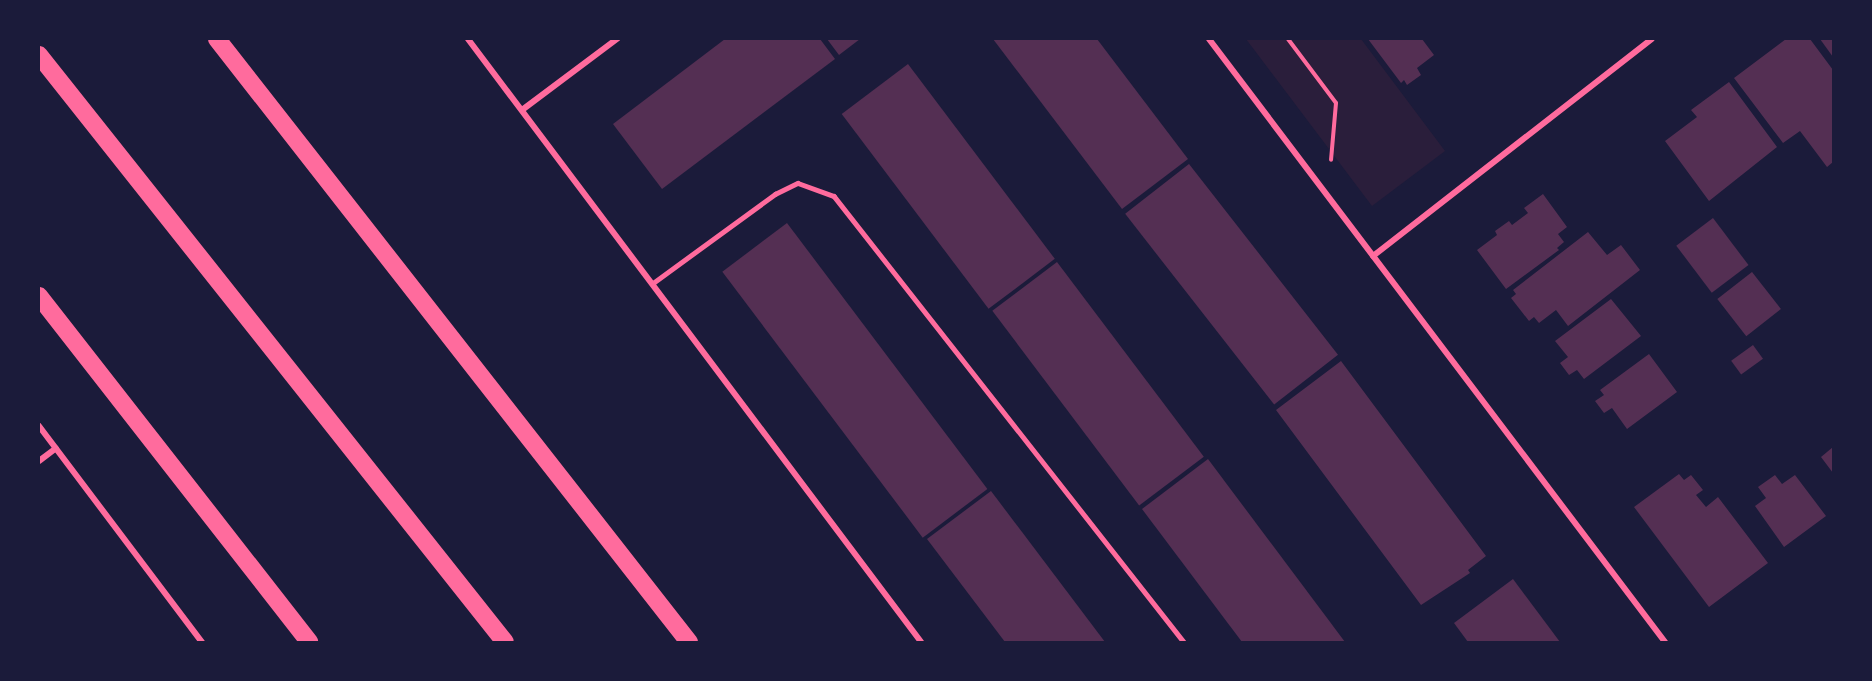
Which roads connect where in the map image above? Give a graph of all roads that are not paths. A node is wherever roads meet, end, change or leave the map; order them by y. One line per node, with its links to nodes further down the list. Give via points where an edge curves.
1 (217, 39): 17 (highway)
2 (468, 39): 7 (street)
3 (617, 39): 7 (street)
4 (1209, 39): 8 (street)
5 (1652, 39): 8 (street)
6 (39, 55): 16 (highway)
7 (522, 110): 9 (street)
8 (1373, 256): 20 (street)
9 (653, 283): 18 (street); 19 (lane, via 775,194 798,183 834,196)
10 (39, 296): 15 (highway)
11 (39, 426): 12 (street)
12 (56, 448): 13 (street); 14 (street)
13 (39, 461)
14 (202, 642)
15 (309, 642)
16 (505, 642)
17 (689, 642)
18 (921, 642)
19 (1184, 642)
20 (1665, 642)

